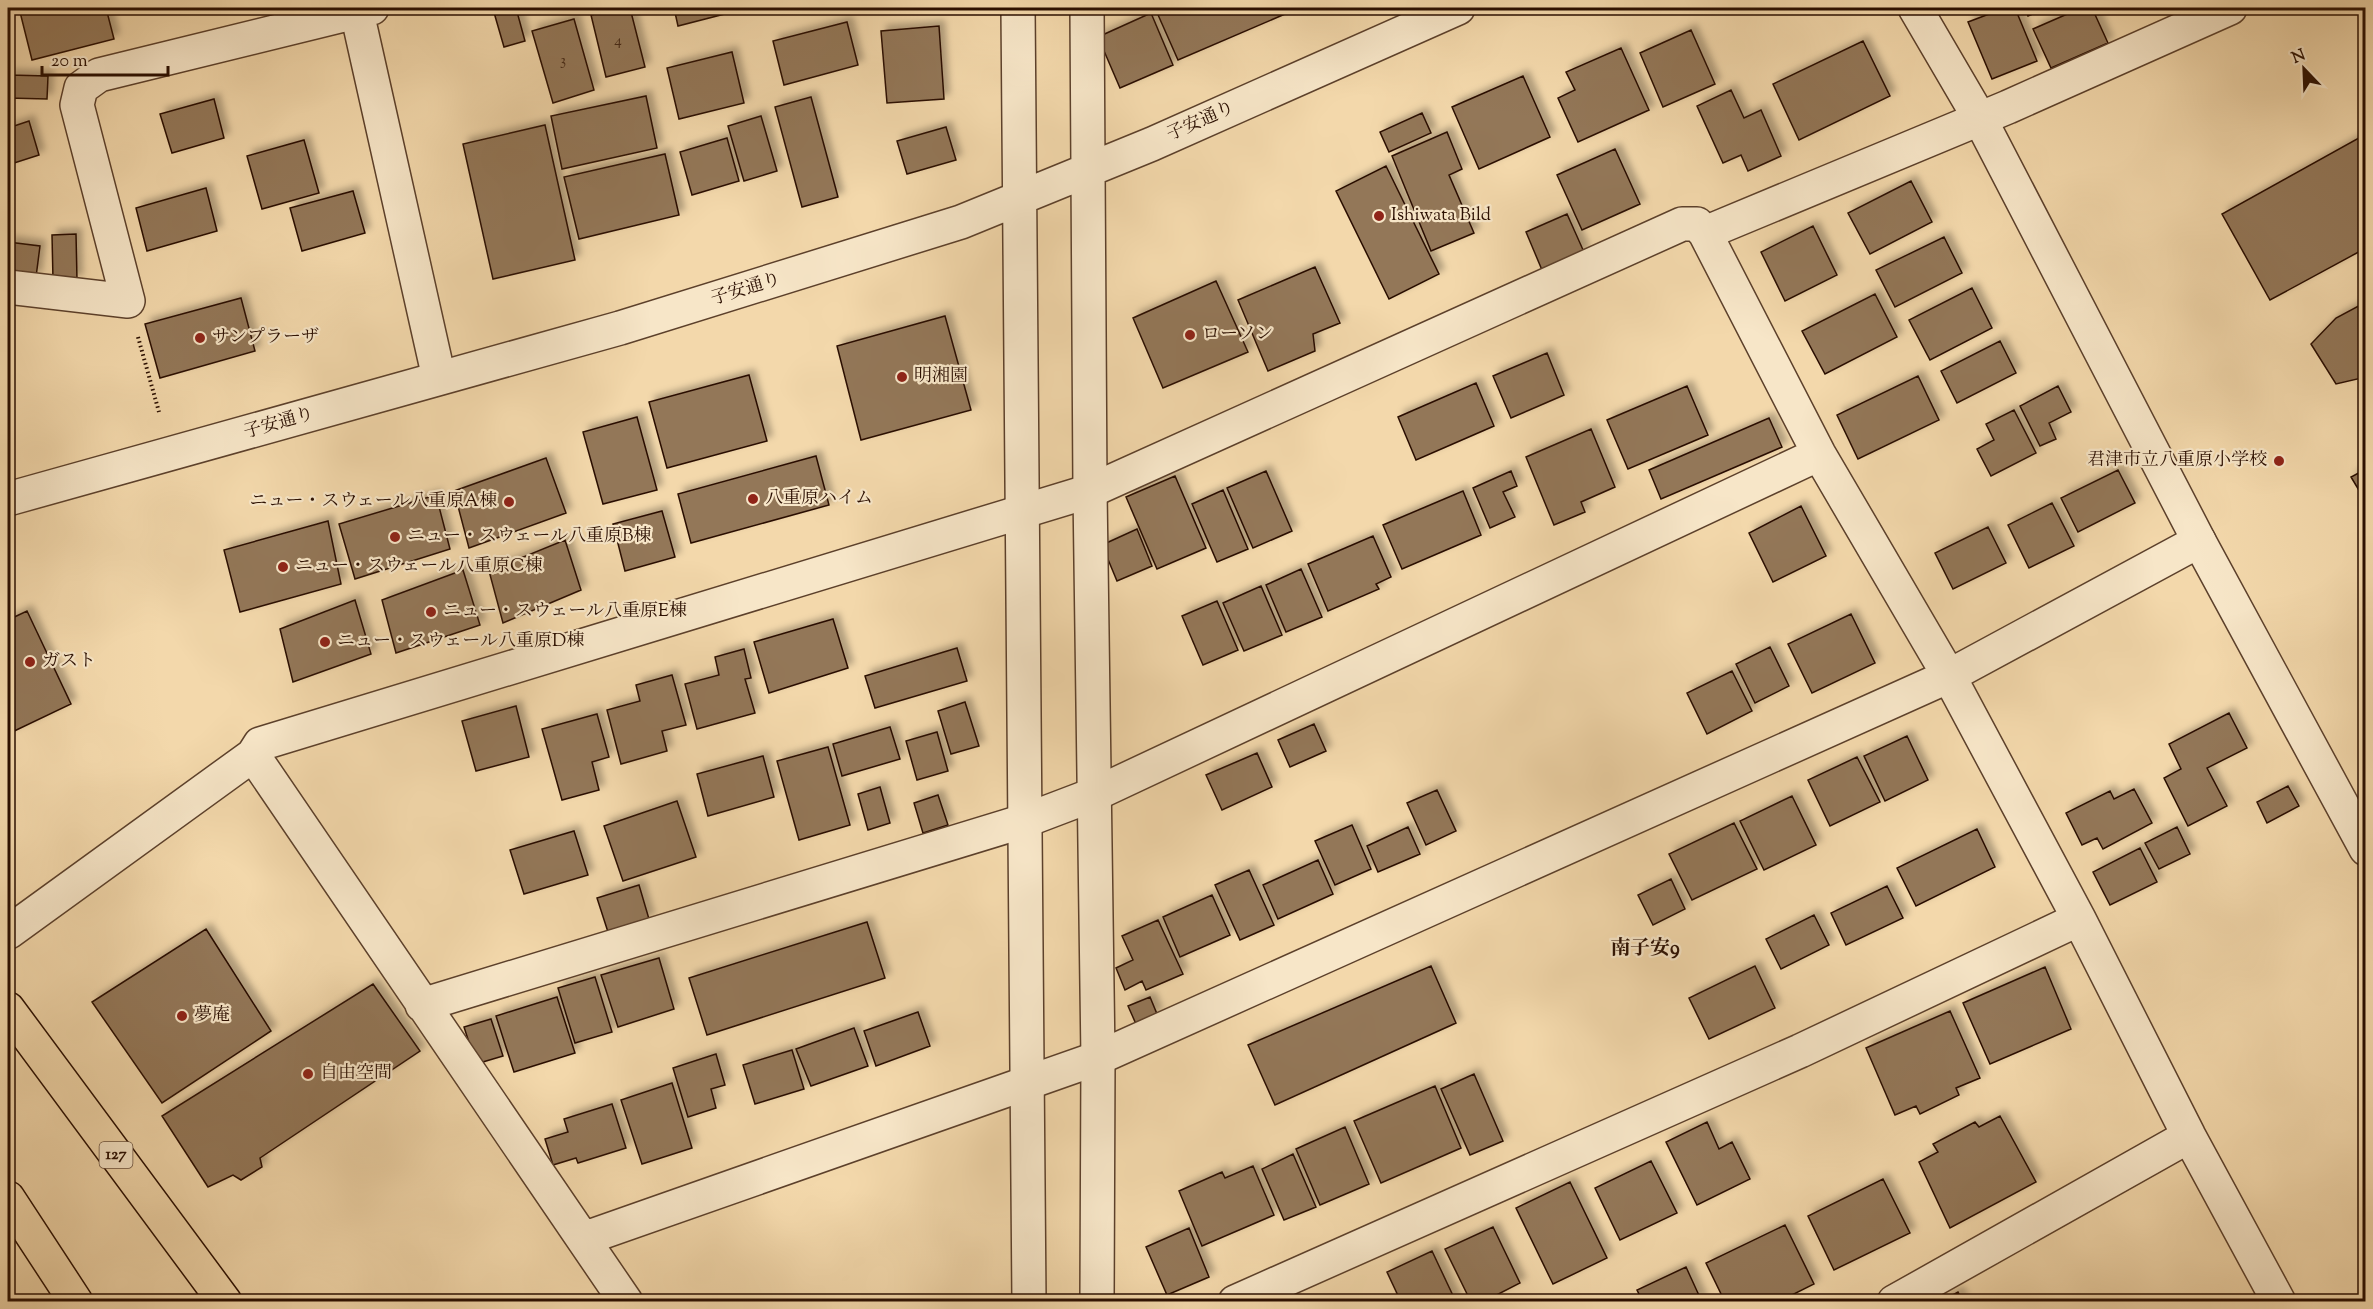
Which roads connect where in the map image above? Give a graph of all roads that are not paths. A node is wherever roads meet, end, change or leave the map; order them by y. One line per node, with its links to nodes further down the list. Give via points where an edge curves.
1 (1018, 8): 9 (street)
2 (1087, 8): 8 (street)
3 (1458, 8): 8 (street, 子安通り)
4 (1915, 8): 7 (street)
5 (2230, 8): 7 (street)
6 (362, 9): 11 (street, via 99,75 81,88 77,105 128,301); 12 (street)
7 (1980, 119): 10 (street); 17 (street)
8 (1089, 171): 9 (street, 子安通り); 14 (street)
9 (1019, 198): 12 (street, 子安通り, via 961,222 823,267); 16 (street)
10 (1705, 233): 13 (street); 14 (street, via 1697,224 1682,224)
11 (8, 287)
12 (439, 378): 15 (street, 子安通り)
13 (1819, 454): 18 (street); 20 (street)
14 (1090, 491): 16 (street); 20 (street)
15 (8, 499)
16 (1022, 511): 19 (street, via 260,744); 21 (street)
17 (2199, 541): 18 (street); 22 (street)
18 (1949, 676): 23 (street); 27 (street)
19 (253, 755): 24 (street); 25 (street)
20 (1095, 794): 21 (street); 27 (street)
21 (1024, 821): 25 (street); 28 (street)
22 (2366, 849)
23 (2079, 919): 29 (street); 37 (street, via 1800,1051)
24 (9, 932)
25 (422, 1005): 31 (street)
26 (8, 1009): 33 (highway, 127)
27 (1098, 1058): 28 (street); 36 (street)
28 (1026, 1083): 31 (street); 35 (street)
29 (2189, 1136): 38 (street); 39 (street)
30 (8, 1198): 32 (highway)
31 (583, 1239): 34 (street)
32 (76, 1302)
33 (225, 1302)
34 (626, 1302)
35 (1029, 1302)
36 (1097, 1302)
37 (1235, 1302)
38 (1894, 1302)
39 (2279, 1302)

